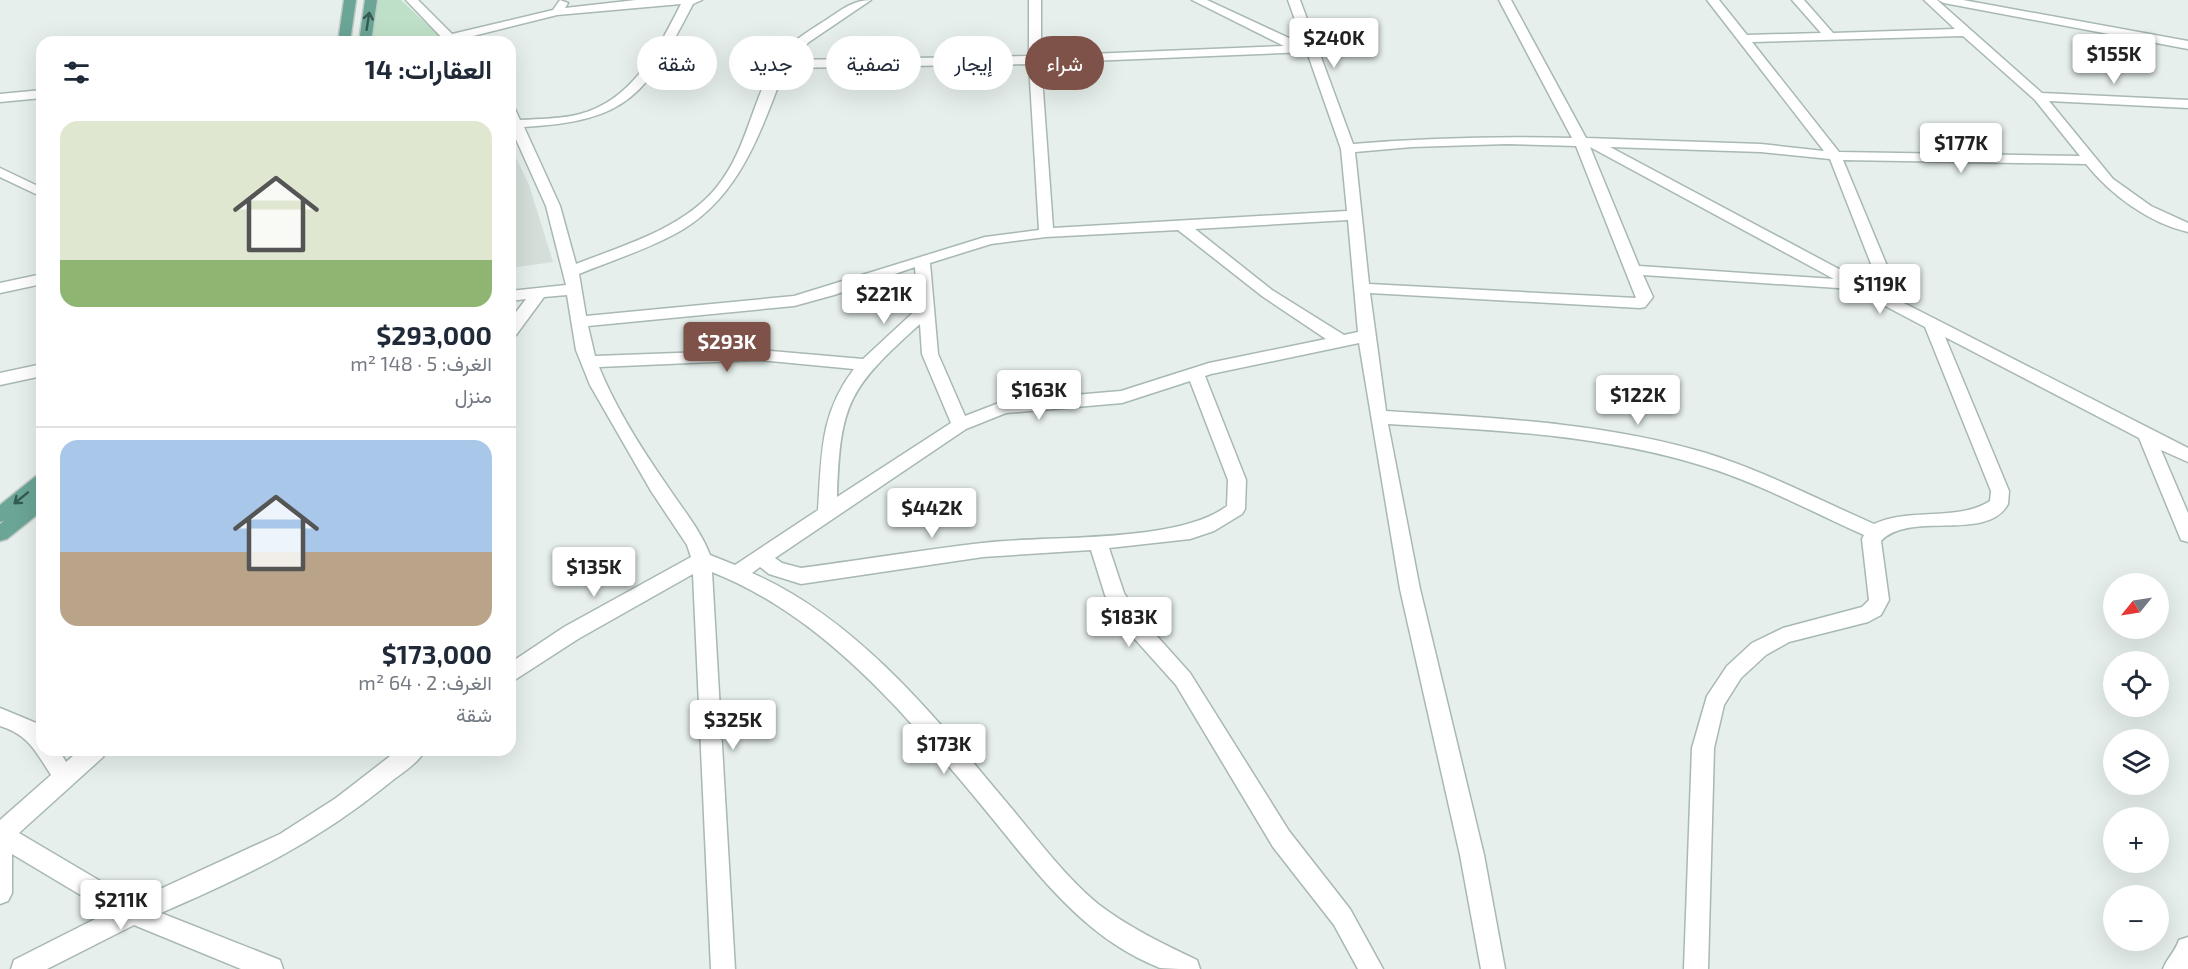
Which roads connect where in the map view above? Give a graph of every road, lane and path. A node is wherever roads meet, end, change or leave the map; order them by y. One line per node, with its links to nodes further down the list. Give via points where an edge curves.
1 (350, 0): 18 (main road)
2 (371, 0): 19 (main road, one-way to 2)
3 (564, 0): 16 (street)
4 (689, 0): 5 (street); 16 (street); 37 (street, via 650,71 618,102 594,114 568,120)
5 (696, 0)
6 (866, 0): 22 (street)
7 (1035, 0): 23 (street)
8 (1294, 0): 27 (street)
9 (1505, 0): 39 (street)
10 (1713, 0): 25 (street)
11 (1798, 0): 24 (street)
12 (1929, 0): 17 (street)
13 (1944, 0): 26 (street)
14 (419, 2): 20 (street)
15 (1204, 2): 27 (street)
16 (557, 12): 21 (street)
17 (1964, 32): 24 (street); 34 (street)
18 (345, 36)
19 (366, 36)
20 (448, 36)
21 (466, 36)
22 (811, 36)
23 (1035, 36)
24 (1830, 36): 25 (street)
25 (1744, 39): 41 (street)
26 (2188, 45)
27 (1306, 49): 28 (street); 40 (street)
28 (1104, 57)
29 (1025, 60): 30 (street)
30 (814, 63)
31 (770, 90): 51 (street, via 749,145 721,191 668,232)
32 (1037, 90): 48 (street)
33 (36, 95): 35 (street)
34 (2040, 97): 36 (street); 42 (street)
35 (0, 98)
36 (2188, 104)
37 (516, 118)
38 (516, 125): 51 (street, via 553,206)
39 (1586, 142): 40 (street, via 1456,141); 41 (street, via 1761,148); 50 (street); 53 (street)
40 (1348, 149): 45 (street)
41 (1834, 156): 42 (street); 59 (street)
42 (2088, 160): 47 (street, via 2108,182 2145,209)
43 (0, 172): 44 (street)
44 (36, 190)
45 (1354, 215): 46 (street); 55 (street)
46 (1181, 225): 48 (street); 65 (street, via 1267,293)
47 (2188, 228)
48 (1046, 233): 49 (street, via 990,240)
49 (922, 260): 60 (street); 61 (street, via 794,301)
50 (1634, 270): 53 (street); 55 (street, via 1645,297 1640,303)
51 (571, 272): 56 (street)
52 (36, 280): 54 (street)
53 (1857, 285): 59 (street)
54 (0, 288)
55 (1361, 288): 64 (street)
56 (574, 289): 57 (street); 61 (street)
57 (539, 293): 58 (street); 63 (street)
58 (516, 295)
59 (1895, 304): 62 (street)
60 (925, 310): 67 (street); 72 (street, via 930,354)
61 (578, 322): 66 (street)
62 (1931, 322): 73 (street); 79 (street, via 2000,491 1999,504 1977,516 1901,522)
63 (516, 323)
64 (1366, 336): 65 (street); 71 (street)
65 (1341, 341): 69 (street)
66 (588, 362): 67 (street, via 759,355); 84 (street, via 598,386 696,543)
67 (867, 365): 77 (street, via 838,413)
68 (36, 371): 70 (street)
69 (1195, 373): 72 (street, via 1095,402 1004,407); 82 (street, via 1237,480 1236,509 1227,519 1202,528)
70 (0, 379)
71 (1378, 417): 79 (street, via 1520,427 1657,447 1705,460); 101 (street, via 1410,589 1472,855)
72 (960, 425): 77 (street)
73 (2146, 435): 74 (street); 81 (street)
74 (2188, 456)
75 (36, 486): 78 (main road, one-way to 78)
76 (36, 506): 80 (main road)
77 (827, 512): 83 (street)
78 (0, 515)
79 (1875, 532): 102 (street, via 1871,539 1878,600 1874,609 1783,636 1734,672 1714,702 1703,748)
80 (0, 534)
81 (2188, 535)
82 (1098, 542): 83 (street, via 983,550 801,576 776,569); 100 (street, via 1115,595 1131,621 1184,679 1281,839 1342,917)
83 (760, 557): 85 (street)
84 (702, 560): 85 (street); 86 (street, via 571,633); 98 (street)
85 (738, 573): 99 (street, via 795,605 875,672 932,730 1055,880 1091,912 1132,941)
86 (516, 670)
87 (0, 717): 88 (street, via 23,723)
88 (36, 734)
89 (51, 756): 92 (street)
90 (88, 756): 92 (street)
91 (406, 756): 95 (street, via 340,808 269,853)
92 (64, 777): 93 (street)
93 (0, 834): 94 (street); 95 (street)
94 (0, 893)
95 (131, 912): 96 (street, via 56,948); 97 (street)
96 (23, 969)
97 (271, 969)
98 (723, 969)
99 (1188, 969)
100 (1371, 969)
101 (1493, 969)
102 (1696, 969)

